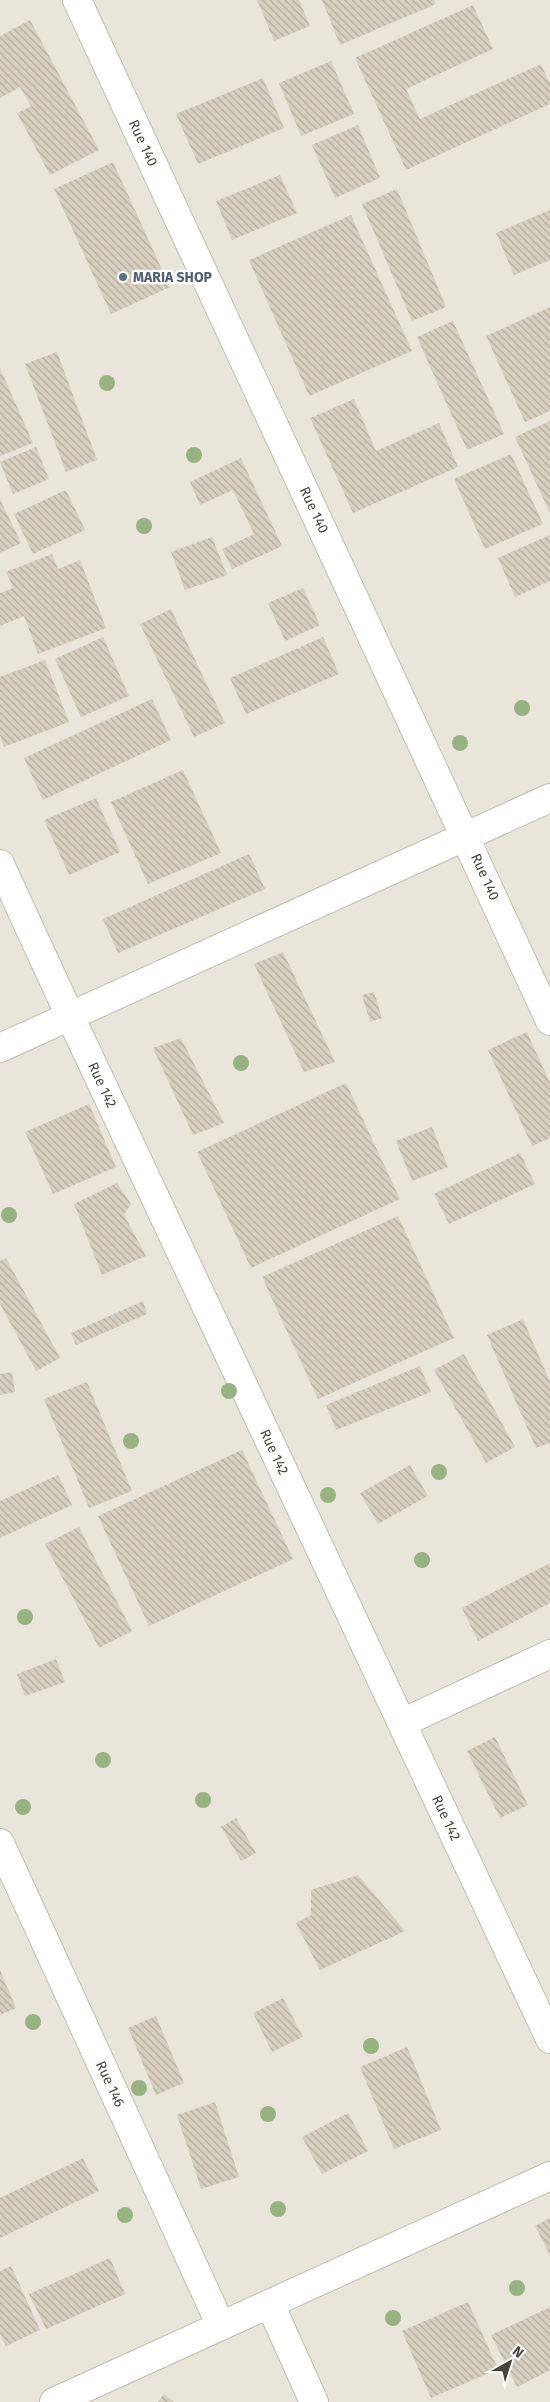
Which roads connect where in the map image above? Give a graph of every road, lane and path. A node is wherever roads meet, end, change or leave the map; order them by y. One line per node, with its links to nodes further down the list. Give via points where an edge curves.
1 (77, 0): 3 (street, Rue 140)
2 (550, 798): 3 (street)
3 (466, 837): 5 (street); 6 (street, Rue 140)
4 (0, 864): 5 (street, Rue 142)
5 (70, 1016): 7 (street); 9 (street, Rue 142)
6 (550, 1021)
7 (0, 1048)
8 (550, 1654): 9 (street)
9 (402, 1723): 11 (street, Rue 142)
10 (0, 1842): 14 (street, Rue 146)
11 (550, 2039)
12 (550, 2176): 13 (street)
13 (270, 2304): 14 (street); 16 (street)
14 (221, 2326): 15 (street)
15 (54, 2402)
16 (314, 2402)

